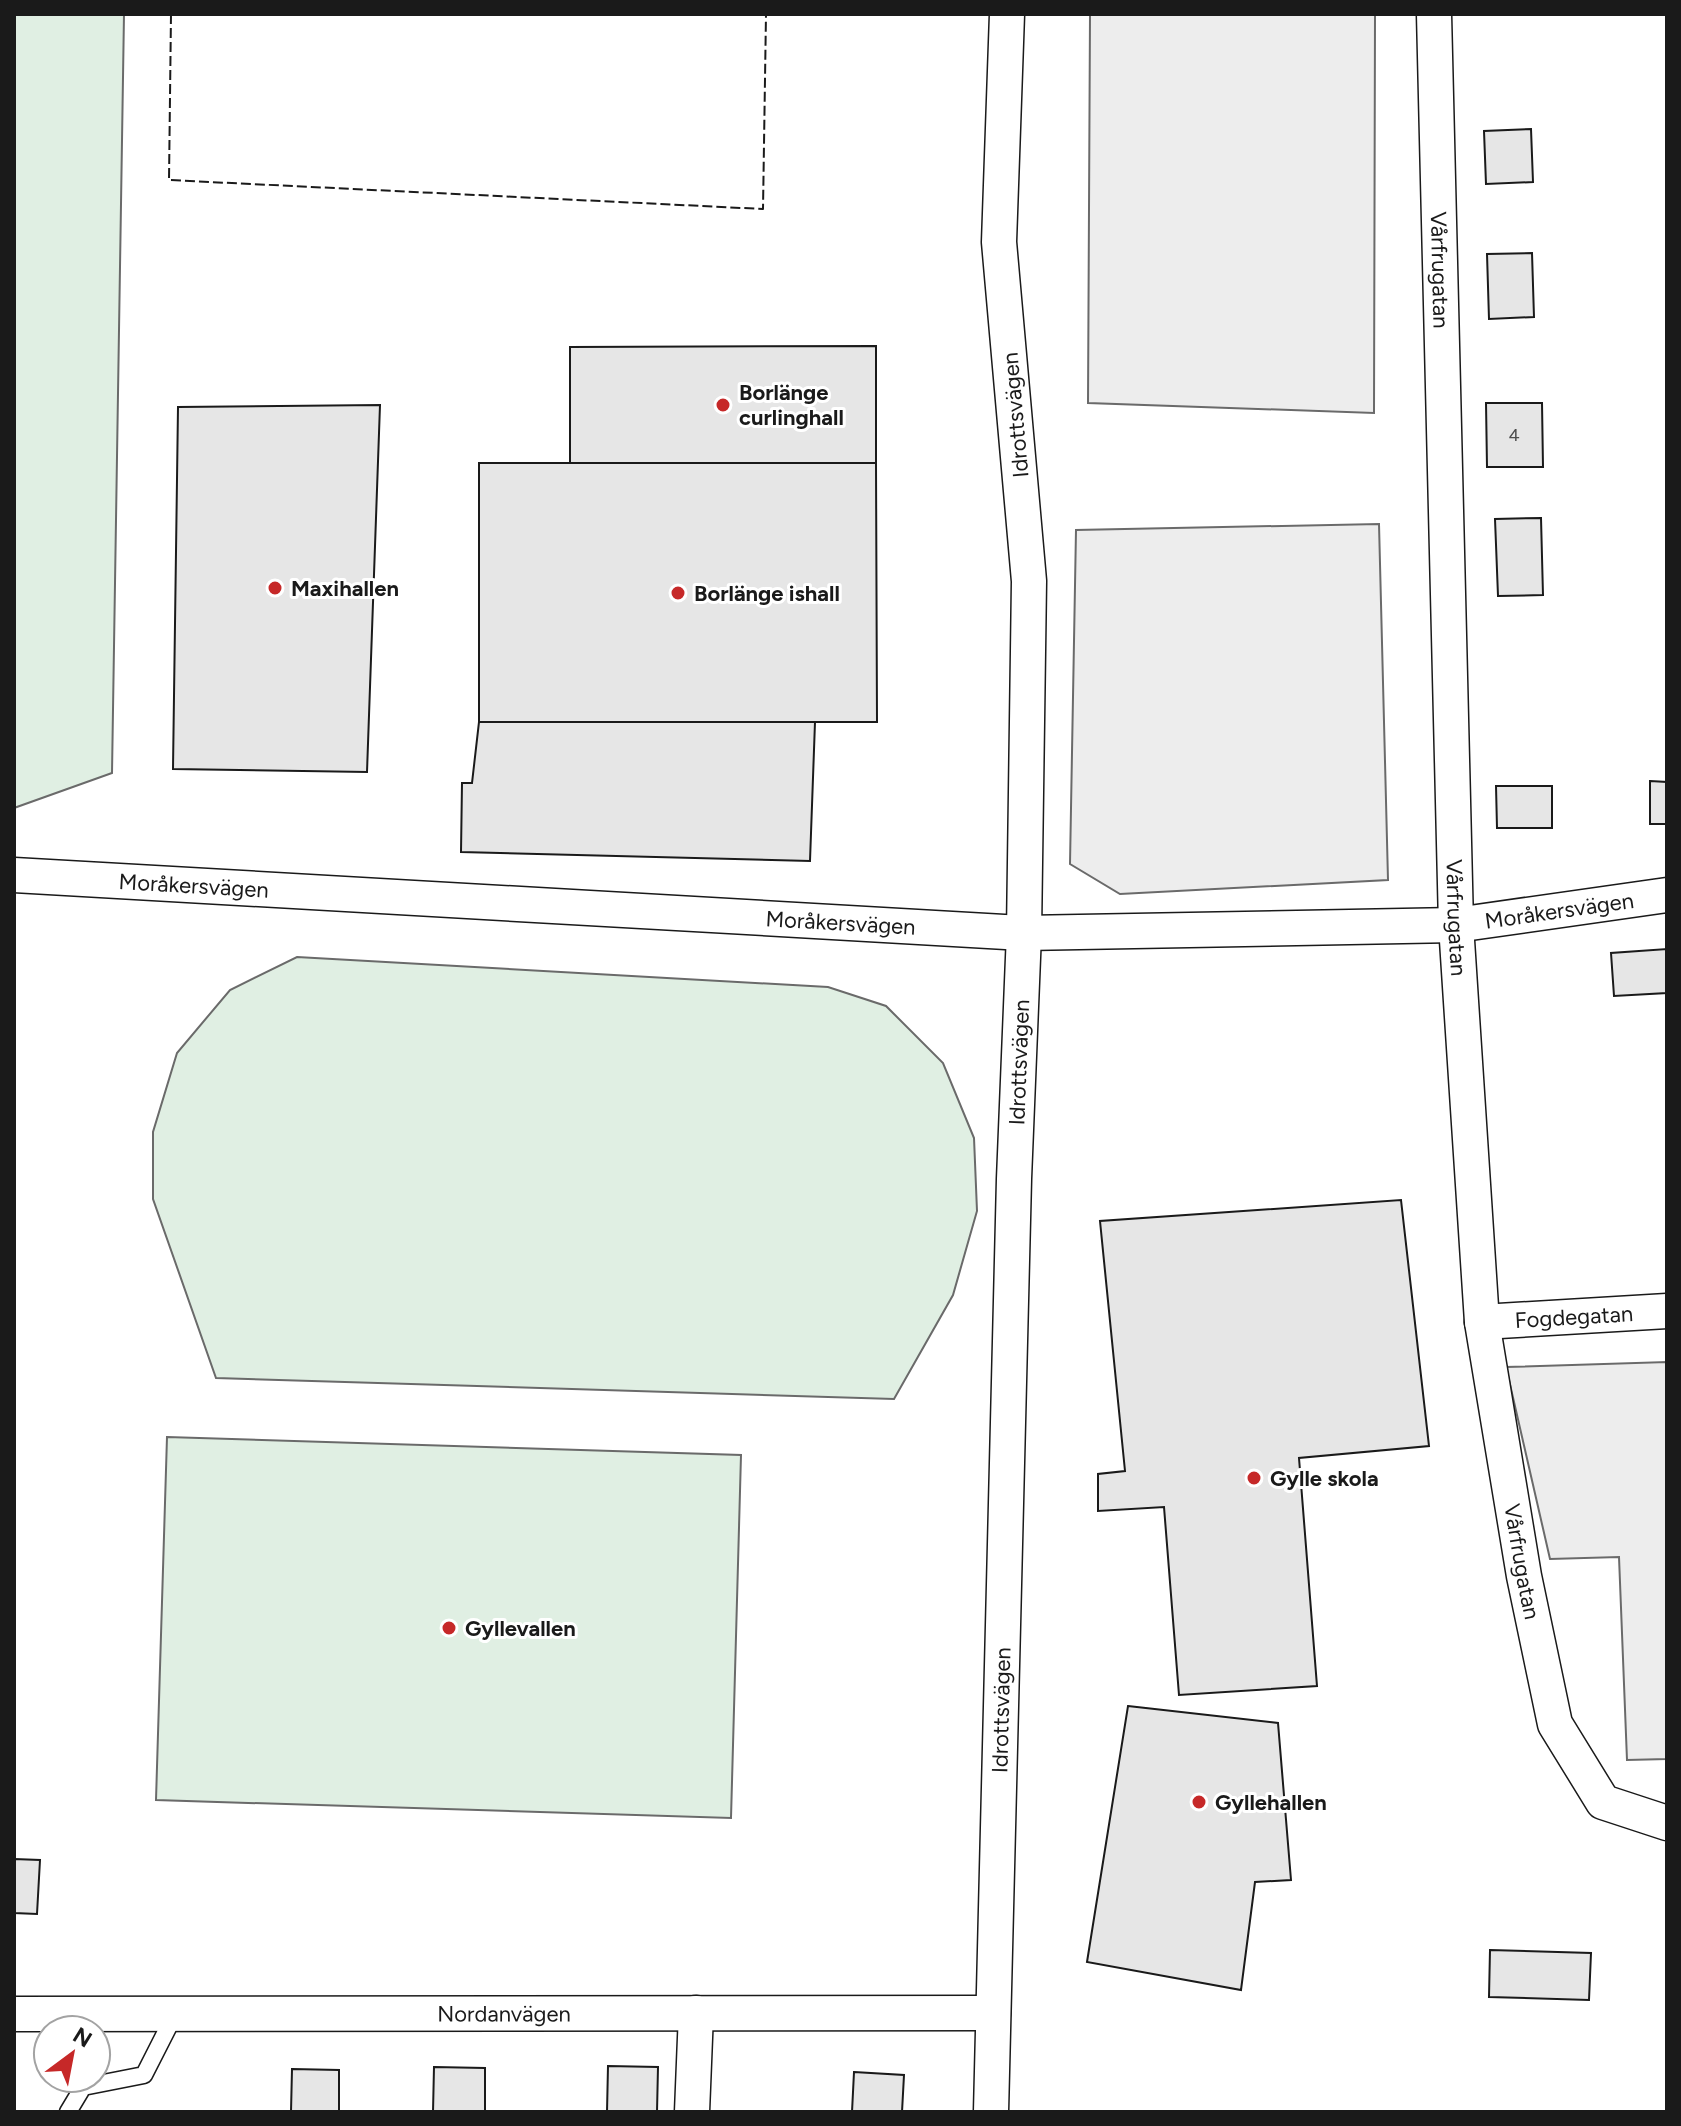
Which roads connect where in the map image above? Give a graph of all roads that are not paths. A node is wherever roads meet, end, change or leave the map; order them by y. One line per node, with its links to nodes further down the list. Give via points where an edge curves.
1 (1007, 14): 6 (street, Idrottsvägen, via 999,242 1029,581)
2 (1434, 14): 5 (street, Vårfrugatan)
3 (14, 875): 6 (street, Moråkersvägen)
4 (1667, 895): 5 (street, Moråkersvägen)
5 (1456, 925): 6 (street, Moråkersvägen); 8 (street, Vårfrugatan)
6 (1024, 933): 11 (street, Idrottsvägen)
7 (1667, 1311): 8 (street, Fogdegatan)
8 (1482, 1322): 9 (street, Vårfrugatan, via 1524,1576 1555,1724 1603,1802)
9 (1667, 1823)
10 (696, 2013): 11 (street, Nordanvägen); 13 (street, Nordanvägen); 15 (street)
11 (993, 2013): 16 (street, Idrottsvägen)
12 (14, 2014): 13 (street, Nordanvägen)
13 (175, 2014): 14 (lane, via 144,2075 83,2087)
14 (68, 2112)
15 (692, 2112)
16 (991, 2112)

